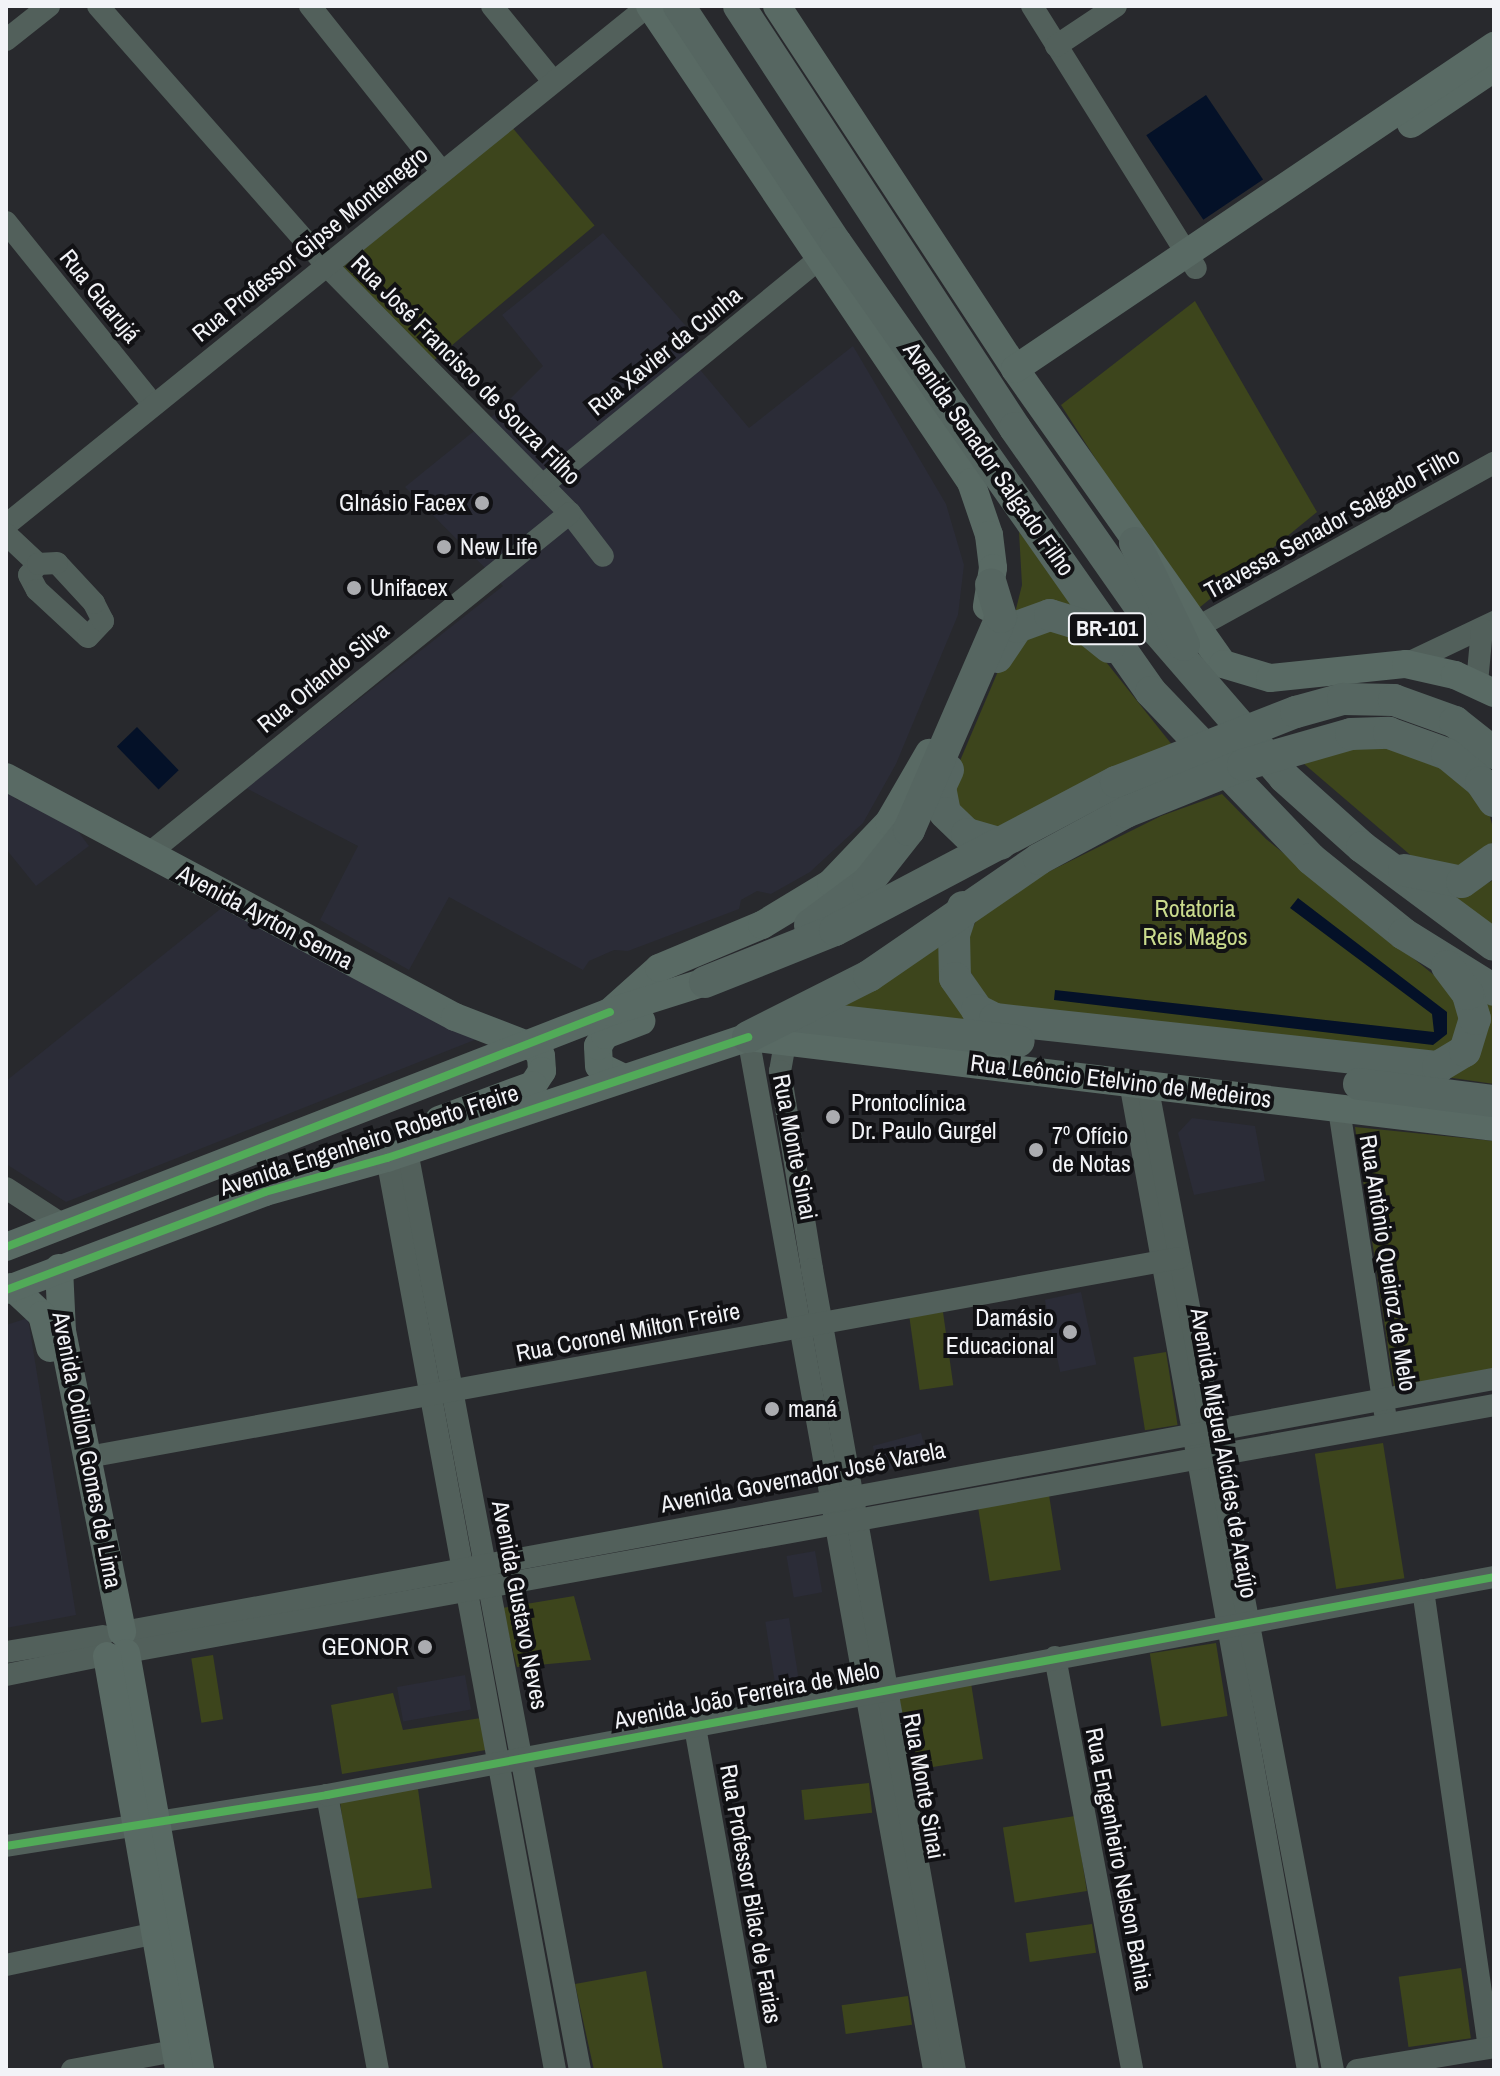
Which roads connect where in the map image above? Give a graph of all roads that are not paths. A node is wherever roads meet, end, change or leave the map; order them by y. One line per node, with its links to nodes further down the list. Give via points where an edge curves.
1 (49, 6): 11 (street)
2 (98, 6): 21 (street, Rua José Francisco de Souza Filho)
3 (310, 6): 16 (street)
4 (492, 6): 15 (street)
5 (649, 6): 15 (street, Rua Professor Gipse Montenegro); 17 (main road)
6 (679, 6): 19 (highway, Avenida Senador Salgado Filho / BR-101)
7 (739, 6): 36 (highway, Avenida Senador Salgado Filho / BR-101, via 1050,481 1156,629)
8 (777, 6): 22 (main road)
9 (1032, 6): 12 (street)
10 (1116, 6): 12 (street)
11 (6, 40)
12 (1056, 46): 20 (street)
13 (1494, 46): 20 (main road)
14 (1494, 68): 20 (main road)
15 (553, 81): 16 (street, Rua Professor Gipse Montenegro)
16 (442, 172): 21 (street, Rua Professor Gipse Montenegro)
17 (772, 183): 19 (highway)
18 (6, 222): 23 (street, Rua Guarujá)
19 (828, 250): 25 (street, Rua Xavier da Cunha); 32 (main road, Avenida Senador Salgado Filho, via 971,482 989,535); 38 (highway, Avenida Senador Salgado Filho / BR-101)
20 (1192, 261): 22 (main road)
21 (327, 266): 23 (street, Rua Professor Gipse Montenegro); 25 (street, Rua José Francisco de Souza Filho)
22 (1021, 377): 29 (main road)
23 (153, 404): 27 (street, Rua Professor Gipse Montenegro)
24 (1494, 463): 34 (street, Travessa Senador Salgado Filho)
25 (543, 485): 26 (street, Rua José Francisco de Souza Filho)
26 (570, 513): 30 (street, Rua José Francisco de Souza Filho); 44 (street, Rua Orlando Silva)
27 (6, 525)
28 (6, 534): 31 (street)
29 (1135, 543): 34 (main road); 36 (highway)
30 (603, 556)
31 (38, 564)
32 (990, 593): 50 (highway, via 1001,617 909,830 868,882); 53 (main road, Avenida Engenheiro Roberto Freire, via 971,663 920,771 860,857 786,912 659,968)
33 (1488, 626): 35 (street); 37 (street)
34 (1196, 628): 35 (main road, via 1223,664 1261,677)
35 (1406, 664): 37 (main road)
36 (1196, 674): 46 (highway, Avenida Senador Salgado Filho / BR-101, via 1284,777)
37 (1486, 688)
38 (1151, 692): 43 (highway, via 1096,635 1068,618 1050,615 1017,627 994,662 940,787 940,800 954,826); 49 (highway, Avenida Senador Salgado Filho / BR-101, via 1311,859)
39 (1494, 753): 41 (highway, via 1455,722 1422,708 1394,700 1343,699 1219,740)
40 (6, 777): 44 (main road, Avenida Ayrton Senna)
41 (1121, 797): 42 (highway, via 1351,734 1389,733 1447,754 1481,782); 43 (highway); 47 (highway)
42 (1494, 801)
43 (1001, 844): 50 (highway, via 835,930)
44 (147, 855): 56 (main road, Avenida Ayrton Senna, via 455,1017)
45 (1494, 859): 46 (highway, via 1474,878 1449,883)
46 (1382, 862): 48 (highway, Avenida Senador Salgado Filho / BR-101)
47 (963, 907): 49 (highway, via 954,934 955,978 970,1004 995,1019 1403,1067 1452,1062 1473,1034 1468,994); 55 (highway)
48 (1494, 945)
49 (1440, 958): 52 (highway, Avenida Senador Salgado Filho / BR-101)
50 (755, 963): 51 (highway); 58 (main road, via 705,995 605,1035 597,1052 599,1066)
51 (705, 982): 53 (main road, Avenida Engenheiro Roberto Freire)
52 (1494, 990)
53 (610, 1012): 56 (main road, Avenida Engenheiro Roberto Freire)
54 (748, 1037): 55 (highway); 57 (street, Rua Monte Sinai); 58 (main road, Avenida Engenheiro Roberto Freire)
55 (786, 1043): 57 (street); 59 (main road, Rua Leôncio Etelvino de Medeiros); 60 (highway); 70 (street, Rua Monte Sinai)
56 (528, 1046): 65 (main road, via 543,1063 533,1085 306,1169); 66 (main road, Avenida Engenheiro Roberto Freire)
57 (755, 1075): 70 (street, Rua Monte Sinai)
58 (622, 1077): 63 (main road, Avenida Engenheiro Roberto Freire)
59 (1138, 1083): 61 (main road, Rua Leôncio Etelvino de Medeiros); 68 (street, Avenida Miguel Alcídes de Araújo)
60 (1494, 1101)
61 (1339, 1109): 62 (main road, Rua Leôncio Etelvino de Medeiros); 78 (street, Rua Antônio Queiroz de Melo)
62 (1494, 1127)
63 (397, 1154): 65 (main road, Avenida Engenheiro Roberto Freire); 71 (street, Avenida Gustavo Neves); 72 (street, Avenida Gustavo Neves)
64 (6, 1188): 66 (street)
65 (265, 1192): 69 (main road, Avenida Engenheiro Roberto Freire)
66 (63, 1225): 67 (main road, Avenida Engenheiro Roberto Freire)
67 (6, 1247)
68 (1171, 1259): 74 (street, Rua Coronel Milton Freire); 81 (street, Avenida Miguel Alcídes de Araújo)
69 (59, 1268): 73 (main road, Avenida Engenheiro Roberto Freire); 83 (main road, Avenida Odilon Gomes de Lima, via 62,1331)
70 (798, 1269): 74 (street, Rua Monte Sinai)
71 (433, 1270): 72 (street); 76 (street, Avenida Gustavo Neves)
72 (411, 1276): 77 (street, Avenida Gustavo Neves)
73 (9, 1288): 90 (main road, Avenida Odilon Gomes de Lima, via 34,1304 45,1323)
74 (810, 1322): 76 (street, Rua Coronel Milton Freire); 84 (street, Rua Monte Sinai)
75 (1494, 1379): 78 (street, Avenida Governador José Varela)
76 (456, 1392): 77 (street, Rua Coronel Milton Freire); 86 (street, Avenida Gustavo Neves)
77 (434, 1396): 83 (street, Rua Coronel Milton Freire); 86 (street, Avenida Gustavo Neves)
78 (1383, 1399): 80 (street, Rua Antônio Queiroz de Melo); 81 (street, Avenida Governador José Varela)
79 (1494, 1405): 80 (street, Avenida Governador José Varela)
80 (1387, 1424): 82 (street, Avenida Governador José Varela)
81 (1203, 1431): 82 (street, Avenida Miguel Alcídes de Araújo); 84 (street, Avenida Governador José Varela)
82 (1208, 1455): 85 (street, Avenida Governador José Varela); 89 (street, Avenida Miguel Alcídes de Araújo)
83 (88, 1457): 90 (main road, Avenida Odilon Gomes de Lima)
84 (841, 1496): 85 (street, Rua Monte Sinai); 86 (street, Avenida Governador José Varela)
85 (845, 1520): 86 (street, Avenida Governador José Varela); 94 (street, Rua Monte Sinai)
86 (475, 1577): 90 (street, Avenida Governador José Varela); 96 (street, Avenida Gustavo Neves); 97 (street, Avenida Gustavo Neves)
87 (1494, 1577): 88 (street, Avenida João Ferreira de Melo)
88 (1423, 1590): 89 (street, Avenida João Ferreira de Melo); 103 (street)
89 (1239, 1625): 92 (street, Avenida João Ferreira de Melo); 114 (street, Avenida Miguel Alcídes de Araújo); 115 (street, Avenida Miguel Alcídes de Araújo)
90 (114, 1644): 91 (street, Avenida Governador José Varela); 93 (street, Avenida Governador José Varela); 99 (main road, Avenida Odilon Gomes de Lima)
91 (6, 1652)
92 (1055, 1657): 94 (street, Avenida João Ferreira de Melo); 113 (street, Rua Engenheiro Nelson Bahia)
93 (6, 1675)
94 (875, 1690): 95 (street, Avenida João Ferreira de Melo); 111 (street, Rua Monte Sinai); 112 (street, Rua Monte Sinai)
95 (695, 1727): 96 (street, Avenida João Ferreira de Melo); 110 (street, Rua Professor Bilac de Farias)
96 (523, 1758): 97 (street, Avenida João Ferreira de Melo); 109 (street, Avenida Gustavo Neves)
97 (498, 1762): 98 (street, Avenida João Ferreira de Melo); 108 (street, Avenida Gustavo Neves)
98 (327, 1795): 99 (street, Avenida João Ferreira de Melo); 107 (street)
99 (145, 1823): 100 (street, Avenida João Ferreira de Melo); 101 (main road, Avenida Odilon Gomes de Lima); 106 (main road, Avenida Odilon Gomes de Lima)
100 (6, 1846)
101 (152, 1934): 102 (street); 104 (main road, Avenida Odilon Gomes de Lima)
102 (6, 1965)
103 (1491, 2047): 116 (street)
104 (177, 2060): 105 (street)
105 (72, 2070)
106 (200, 2070)
107 (378, 2070)
108 (555, 2070)
109 (580, 2070)
110 (756, 2070)
111 (934, 2070)
112 (955, 2070)
113 (1132, 2070)
114 (1308, 2070)
115 (1333, 2070)
116 (1357, 2070)

